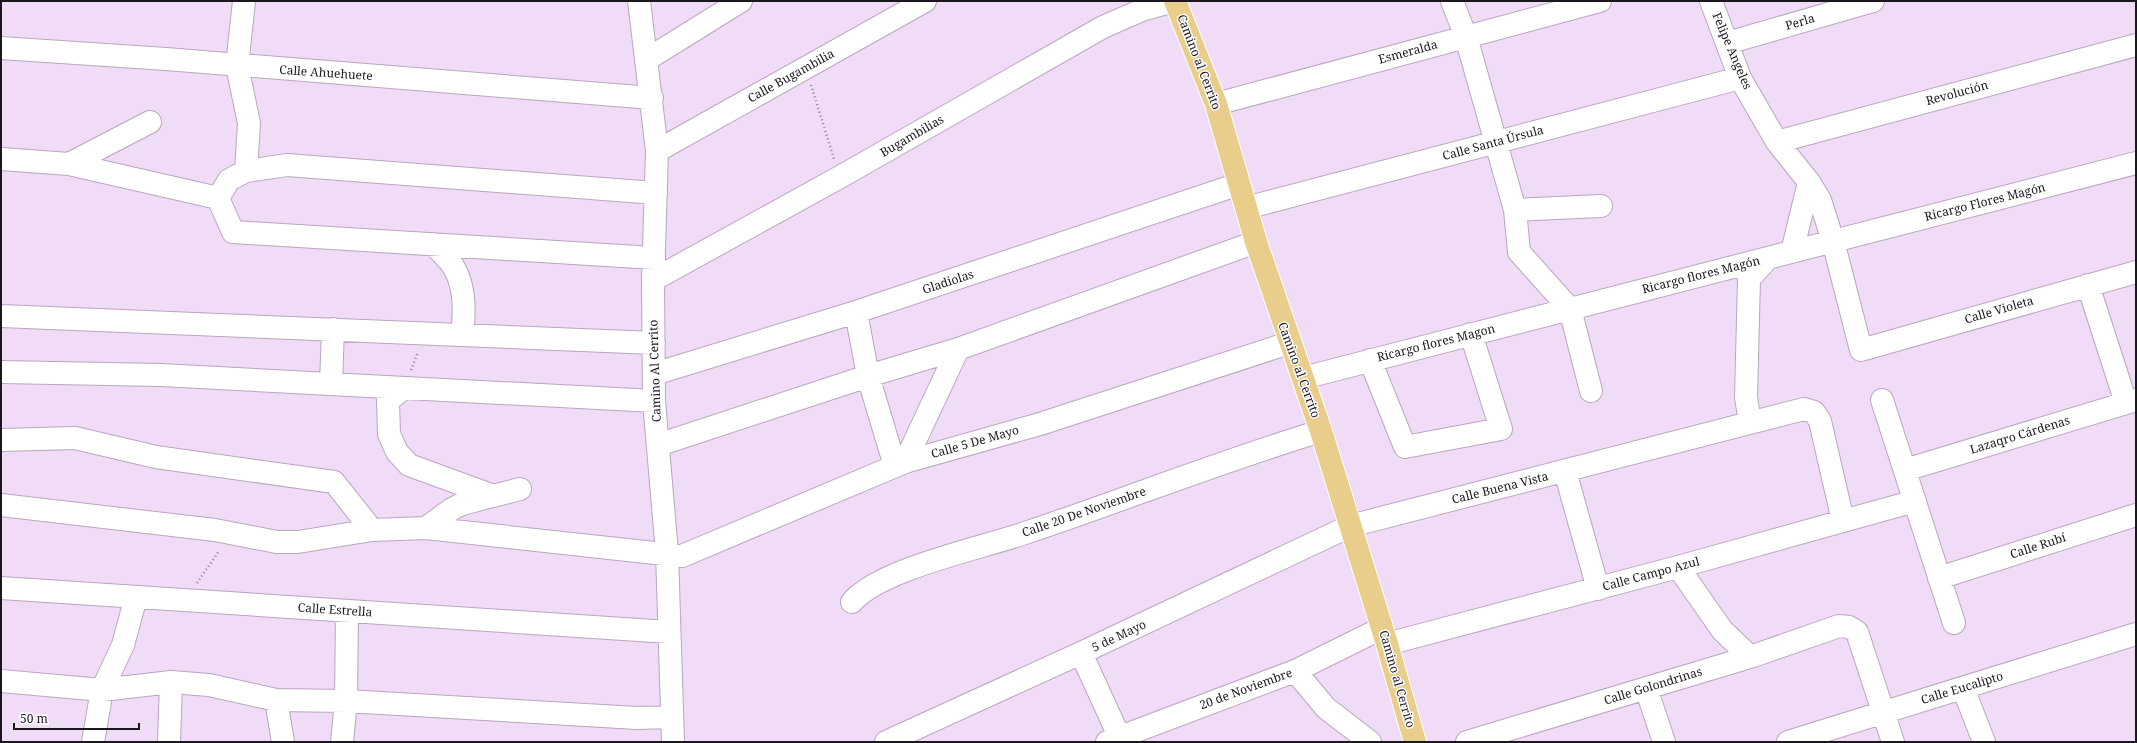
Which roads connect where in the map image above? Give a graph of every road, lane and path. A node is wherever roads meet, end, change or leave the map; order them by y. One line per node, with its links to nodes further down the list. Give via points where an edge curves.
1 (244, 1): 15 (street)
2 (638, 1): 14 (street, Camino Al Cerrito)
3 (741, 1): 14 (street)
4 (925, 1): 16 (street, Calle Bugambilia)
5 (1174, 1): 19 (main road, Camino al Cerrito); 28 (street, Bugambilias, via 1142,10 1103,27)
6 (1452, 1): 10 (street)
7 (1600, 1): 10 (street, Esmeralda)
8 (1711, 1): 11 (street, Felipe Angeles)
9 (1873, 1): 11 (street, Perla)
10 (1466, 37): 19 (street, Esmeralda); 22 (street)
11 (1727, 43): 17 (street, Felipe Angeles)
12 (2136, 45): 21 (street, Revolución)
13 (1, 48): 15 (street, Calle Ahuehuete)
14 (646, 60): 18 (street, Camino Al Cerrito)
15 (237, 66): 18 (street, Calle Ahuehuete); 27 (street, via 249,123)
16 (806, 68): 23 (street, Calle Bugambilia); 28 (path)
17 (1740, 78): 21 (street, Felipe Angeles); 22 (street, Calle Santa Úrsula)
18 (652, 98): 23 (street, Camino Al Cerrito)
19 (1216, 104): 30 (main road, Camino al Cerrito)
20 (150, 122): 26 (street)
21 (1777, 142): 29 (street, Felipe Angeles)
22 (1496, 143): 34 (street, Calle Santa Úrsula); 35 (street)
23 (657, 151): 31 (street, Camino Al Cerrito)
24 (1, 159): 26 (street)
25 (2136, 163): 36 (street, Ricargo Flores Magón)
26 (70, 164): 32 (street)
27 (246, 171): 31 (street, via 287,165); 32 (street, via 229,180)
28 (840, 177): 43 (street, Bugambilias)
29 (1809, 182): 36 (street, Felipe Angeles, via 1820,200); 39 (street)
30 (1239, 184): 34 (main road, Camino al Cerrito); 46 (street, Gladiolas)
31 (656, 193): 40 (street, Camino Al Cerrito)
32 (218, 198): 38 (street, via 233,232)
33 (1601, 206): 35 (street)
34 (1246, 208): 37 (main road, Camino al Cerrito)
35 (1515, 210): 45 (street, via 1519,252)
36 (1833, 241): 39 (street, Ricargo flores Magón); 55 (street, Felipe Angeles)
37 (1256, 242): 53 (main road, Camino al Cerrito); 54 (street)
38 (433, 244): 40 (street); 50 (street, via 452,263 461,286 465,311)
39 (1792, 252): 41 (street, Ricargo flores Magón)
40 (654, 258): 43 (street, Camino Al Cerrito)
41 (1768, 258): 45 (street, Ricargo flores Magón); 67 (street, via 1749,279 1746,397)
42 (2136, 272): 44 (street, Calle Violeta)
43 (653, 280): 52 (street, Camino Al Cerrito)
44 (2088, 285): 55 (street, Calle Violeta); 66 (street)
45 (1570, 309): 51 (street, Ricargo flores Magon); 63 (street)
46 (856, 312): 58 (street, Gladiolas); 59 (street)
47 (1, 316): 48 (street)
48 (333, 329): 49 (street); 61 (street)
49 (425, 333): 50 (street); 62 (path)
50 (462, 334): 52 (street)
51 (1471, 334): 56 (street, Ricargo flores Magon); 56 (street, via 1501,429 1405,447)
52 (654, 343): 58 (street, Camino Al Cerrito)
53 (1289, 343): 60 (main road, Camino al Cerrito); 71 (street, Calle 5 De Mayo, via 1040,424)
54 (958, 349): 59 (street); 71 (street)
55 (1861, 350)
56 (1370, 360): 60 (street, Ricargo flores Magon)
57 (1, 372): 61 (street, via 161,375)
58 (654, 374): 65 (street, Camino Al Cerrito)
59 (868, 376): 70 (street); 71 (street)
60 (1303, 378): 68 (main road, Camino al Cerrito)
61 (331, 384): 62 (street)
62 (404, 388): 65 (street); 75 (street, via 388,401 389,434 397,452 409,465)
63 (1591, 391)
64 (1882, 400): 72 (street)
65 (654, 401): 70 (street, Camino Al Cerrito)
66 (2131, 402): 72 (street, Lazaqro Cárdenas)
67 (1750, 422): 73 (street, Calle Buena Vista); 79 (street, Calle Buena Vista, via 1804,409 1814,412 1820,421)
68 (1321, 431): 80 (main road, Camino al Cerrito); 91 (street, Calle 20 De Noviembre, via 1267,447 1024,533 894,574 858,595)
69 (1, 440): 82 (street, via 75,438 156,456 334,482)
70 (658, 445): 84 (street, Camino Al Cerrito)
71 (900, 464): 84 (street, Calle 5 De Mayo, via 682,556)
72 (1905, 470): 76 (street)
73 (1565, 471): 80 (street, Calle Buena Vista); 88 (street)
74 (520, 488): 75 (street)
75 (491, 495): 81 (street, via 452,508)
76 (1914, 501): 79 (street, Calle Campo Azul); 86 (street)
77 (1, 505): 83 (street, Calle 5 De Mayo)
78 (2136, 515): 86 (street, Calle Rubí)
79 (1843, 521): 85 (street, Calle Campo Azul)
80 (1350, 526): 96 (main road, Camino al Cerrito); 97 (street, 5 de Mayo)
81 (426, 528): 82 (street, Calle 5 De Mayo); 84 (street, Calle 5 De Mayo)
82 (372, 530): 83 (street, Calle 5 De Mayo, via 298,542 277,542)
83 (231, 534): 90 (path)
84 (667, 553): 94 (street, Camino Al Cerrito)
85 (1678, 567): 88 (street, Calle Campo Azul); 98 (street, via 1722,630)
86 (1939, 578): 93 (street)
87 (1, 588): 89 (street, Calle Estrella)
88 (1598, 589): 96 (street, Calle Campo Azul)
89 (136, 597): 90 (street, Calle Estrella); 104 (street, via 122,645)
90 (186, 600): 92 (street, Calle Estrella)
91 (852, 602)
92 (347, 611): 94 (street, Calle Estrella); 106 (street)
93 (1954, 623)
94 (669, 632): 108 (street, Camino Al Cerrito)
95 (2136, 634): 103 (street, Calle Eucalipto)
96 (1385, 636): 99 (street, 20 de Noviembre); 117 (main road, Camino al Cerrito)
97 (1081, 653): 109 (street); 115 (street, 5 de Mayo)
98 (1750, 657): 102 (street, Calle Golondrinas); 107 (street, Calle Golondrinas, via 1839,626 1849,628 1857,632)
99 (1295, 671): 109 (street, 20 de Noviembre); 116 (street, via 1326,708)
100 (1, 681): 104 (street)
101 (171, 682): 104 (street); 105 (street, via 209,685); 111 (street)
102 (1646, 688): 118 (street, Calle Golondrinas); 119 (street)
103 (1963, 688): 107 (street, Calle Eucalipto); 122 (street)
104 (102, 690): 110 (street)
105 (276, 700): 106 (street); 112 (street)
106 (346, 701): 108 (street, via 637,718); 113 (street)
107 (1884, 712): 120 (street, Calle Eucalipto); 121 (street)
108 (671, 717): 114 (street, Camino Al Cerrito)
109 (1113, 739)
110 (93, 742)
111 (169, 742)
112 (283, 742)
113 (342, 742)
114 (673, 742)
115 (887, 742)
116 (1370, 742)
117 (1415, 742)
118 (1467, 742)
119 (1664, 742)
120 (1788, 742)
121 (1892, 742)
122 (1984, 742)

